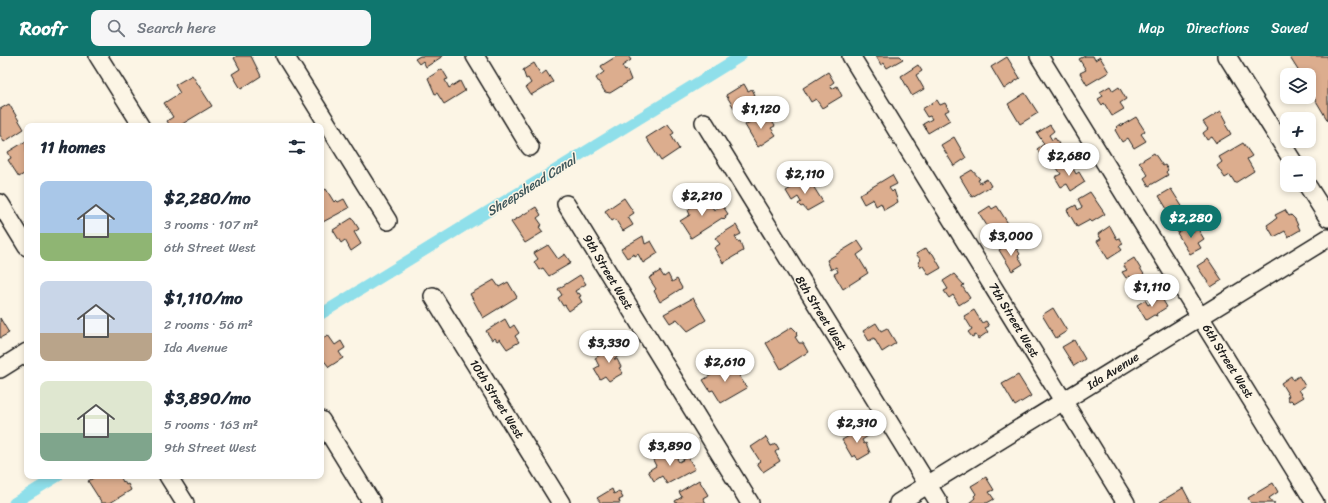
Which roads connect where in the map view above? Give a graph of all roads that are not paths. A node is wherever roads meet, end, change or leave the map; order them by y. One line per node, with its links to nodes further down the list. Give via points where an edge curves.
1 (98, 56): 8 (street)
2 (285, 56): 15 (street)
3 (475, 56): 9 (street)
4 (851, 56): 22 (street, 7th Street West)
5 (1039, 56): 19 (street, 6th Street West)
6 (1228, 56): 10 (street)
7 (704, 122): 25 (street, 8th Street West)
8 (140, 123)
9 (530, 147)
10 (1290, 156)
11 (1311, 192): 14 (street)
12 (0, 203): 17 (street)
13 (566, 204): 29 (street, 9th Street West)
14 (1328, 218)
15 (388, 221)
16 (1328, 238): 19 (street, Ida Avenue)
17 (24, 242)
18 (433, 296): 28 (street, 10th Street West)
19 (1200, 317): 22 (street, Ida Avenue); 33 (street, 6th Street West)
20 (24, 354): 21 (street)
21 (0, 369)
22 (1063, 402): 25 (street, Ida Avenue); 32 (street, 7th Street West)
23 (324, 425): 27 (street)
24 (170, 479): 26 (street)
25 (928, 485): 30 (street, Ida Avenue); 31 (street, 8th Street West)
26 (184, 503)
27 (372, 503)
28 (561, 503)
29 (750, 503)
30 (898, 503)
31 (939, 503)
32 (1126, 503)
33 (1314, 503)

